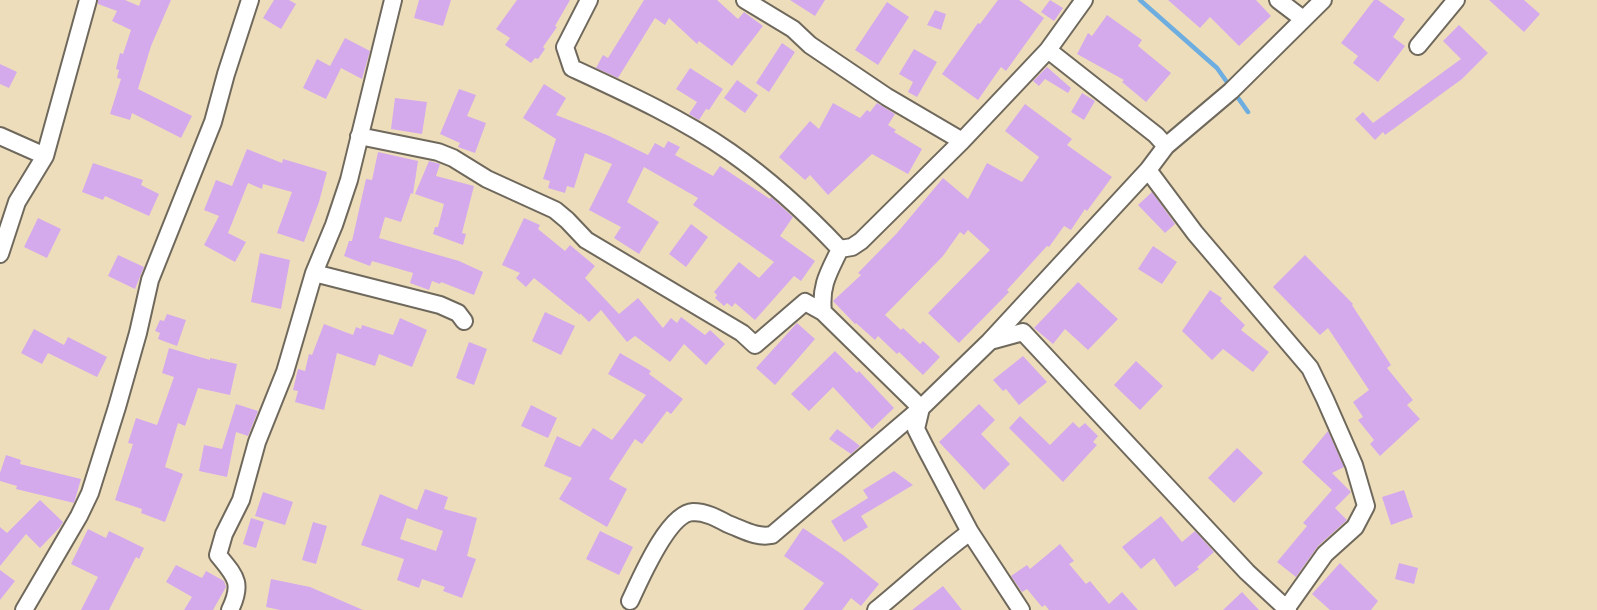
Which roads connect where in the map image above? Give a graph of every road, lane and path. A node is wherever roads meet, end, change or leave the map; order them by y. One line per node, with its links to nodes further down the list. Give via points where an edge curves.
1 (88, 0): 17 (street)
2 (393, 0): 14 (street)
3 (589, 0): 19 (street, via 565,47 572,68 681,122 730,152 801,209)
4 (745, 0): 15 (street, via 794,29 810,45 887,97)
5 (1084, 0): 12 (street)
6 (1278, 0): 10 (street)
7 (1323, 0): 10 (street)
8 (1456, 0): 11 (street)
9 (248, 1): 31 (street, via 213,122 150,280 90,493)
10 (1304, 19): 16 (street)
11 (1418, 46)
12 (1048, 50): 15 (street); 16 (street)
13 (0, 136): 17 (street)
14 (359, 136): 21 (street, via 349,180); 23 (street, via 438,152 544,204 586,240 742,333 755,345)
15 (962, 141): 19 (street, via 861,241)
16 (1166, 147): 18 (street)
17 (45, 156): 20 (street, via 18,202)
18 (1148, 170): 26 (street); 30 (street, via 1195,233 1310,368 1354,465 1366,506 1355,527 1325,554)
19 (840, 249): 22 (street)
20 (0, 254)
21 (314, 273): 25 (street, via 440,305 458,313); 32 (street, via 241,500 219,546 218,555 234,573 238,585)
22 (823, 287): 23 (street); 24 (street)
23 (805, 302): 24 (street)
24 (823, 312): 27 (street)
25 (464, 321)
26 (989, 342): 27 (street); 30 (street, via 1023,332 1247,572)
27 (921, 408): 28 (street, via 916,429); 29 (street, via 772,535 761,537 708,514 691,512 679,517 661,540)
28 (970, 531): 33 (street); 34 (street)
29 (630, 601)
30 (1287, 609)
31 (24, 610)
32 (230, 610)
33 (876, 610)
34 (1021, 610)

